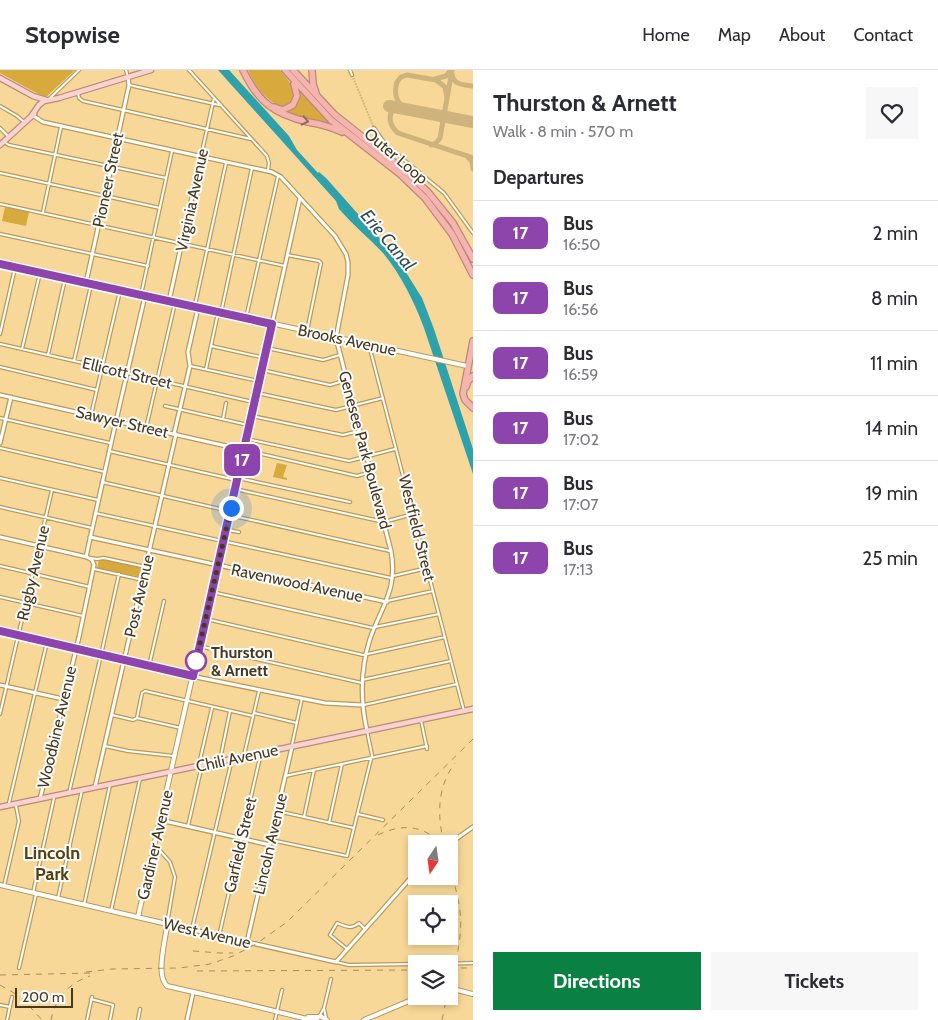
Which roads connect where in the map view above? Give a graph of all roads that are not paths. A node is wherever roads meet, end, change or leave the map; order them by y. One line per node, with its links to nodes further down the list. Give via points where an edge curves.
1 (79, 70): 16 (street)
2 (126, 70): 11 (street)
3 (151, 70): 11 (main road)
4 (189, 70): 15 (street)
5 (245, 70): 6 (highway, via 264,98 275,108 283,110 292,106 297,96); 33 (highway, one-way to 33, via 257,93 276,111 335,129)
6 (284, 70): 33 (highway, Outer Loop, via 326,115)
7 (293, 70): 17 (highway, Outer Loop)
8 (312, 70): 17 (highway, via 313,86)
9 (350, 70): 10 (street)
10 (352, 75)
11 (128, 77): 13 (street, Pioneer Street); 14 (main road)
12 (0, 78): 16 (main road)
13 (129, 85): 18 (street); 21 (street, Pioneer Street)
14 (78, 93): 16 (main road); 21 (street, via 82,100)
15 (214, 98): 18 (street, Virginia Avenue); 20 (street)
16 (47, 100): 22 (main road)
17 (321, 101): 59 (highway, Outer Loop, via 426,190 452,223)
18 (213, 104): 20 (street); 27 (street, Virginia Avenue)
19 (0, 106): 23 (street)
20 (221, 106): 30 (street)
21 (123, 110): 27 (street); 29 (street, Pioneer Street)
22 (32, 115): 23 (main road); 24 (street, Genesee Park Boulevard)
23 (24, 122): 28 (main road)
24 (62, 125): 29 (street, Genesee Park Boulevard); 34 (street)
25 (0, 128): 28 (street)
26 (374, 128): 50 (street, via 387,146 444,193)
27 (207, 129): 30 (street); 35 (street, Virginia Avenue)
28 (9, 137): 31 (main road)
29 (117, 138): 32 (street, Genesee Park Boulevard); 37 (street, Pioneer Street)
30 (252, 139): 39 (street, via 268,158)
31 (2, 144): 34 (street)
32 (173, 150): 35 (street, Genesee Park Boulevard); 42 (street)
33 (372, 152): 61 (highway, Outer Loop, via 405,178 432,206)
34 (55, 154): 37 (street); 43 (street)
35 (201, 156): 36 (street, Genesee Park Boulevard); 53 (street, Virginia Avenue)
36 (227, 161): 38 (street, Genesee Park Boulevard); 54 (street, Post Avenue)
37 (111, 167): 42 (street); 44 (street, Pioneer Street)
38 (253, 167): 39 (street, Genesee Park Boulevard); 56 (street)
39 (268, 170): 41 (street, Genesee Park Boulevard)
40 (0, 173): 43 (street)
41 (278, 175): 45 (street, Genesee Park Boulevard); 58 (street)
42 (166, 178): 47 (street)
43 (49, 184): 44 (street); 48 (street)
44 (105, 196): 47 (street); 49 (street, Pioneer Street)
45 (300, 198): 57 (street); 83 (street, Genesee Park Boulevard, via 338,239 347,258 348,280)
46 (0, 204): 48 (street)
47 (160, 208): 52 (street)
48 (43, 212): 49 (street)
49 (98, 225): 52 (street); 55 (street, Pioneer Street)
50 (473, 233)
51 (0, 234): 55 (street)
52 (154, 237): 53 (street); 62 (street)
53 (182, 243): 54 (street); 73 (street, Virginia Avenue)
54 (208, 248): 56 (street); 75 (street, Post Avenue)
55 (92, 253): 62 (street); 69 (street, Pioneer Street)
56 (233, 254): 58 (street); 76 (street)
57 (288, 255): 63 (street); 81 (street, via 322,264)
58 (259, 259): 63 (street); 79 (street)
59 (473, 259)
60 (0, 264): 64 (main road, Brooks Avenue)
61 (469, 265): 66 (highway, Outer Loop); 68 (highway)
62 (148, 266): 72 (street)
63 (285, 266): 80 (street)
64 (15, 268): 65 (main road, Brooks Avenue); 78 (street)
65 (40, 273): 67 (main road, Brooks Avenue); 89 (street)
66 (473, 275)
67 (66, 279): 69 (main road, Brooks Avenue); 90 (street)
68 (473, 279)
69 (86, 283): 70 (main road, Brooks Avenue)
70 (91, 284): 71 (main road, Brooks Avenue); 93 (street)
71 (120, 290): 72 (main road, Brooks Avenue); 96 (street)
72 (143, 296): 73 (main road, Brooks Avenue); 100 (street)
73 (169, 301): 74 (main road, Brooks Avenue)
74 (175, 302): 75 (main road, Brooks Avenue); 102 (street)
75 (196, 307): 76 (main road, Brooks Avenue); 94 (street, Post Avenue, via 188,352)
76 (220, 312): 79 (main road, Brooks Avenue); 87 (street)
77 (0, 314): 78 (street)
78 (4, 314): 82 (street)
79 (246, 318): 80 (main road, Brooks Avenue)
80 (272, 324): 81 (main road, Brooks Avenue); 88 (main road, Gardiner Avenue)
81 (307, 331): 83 (main road, Brooks Avenue)
82 (0, 334)
83 (336, 338): 86 (main road, Brooks Avenue); 91 (street, Genesee Park Boulevard)
84 (473, 341): 97 (highway)
85 (0, 344): 89 (street, Ellicott Street)
86 (369, 345): 97 (main road, Brooks Avenue); 110 (street, Westfield Street)
87 (211, 346): 92 (street); 98 (street)
88 (267, 348): 91 (street, via 323,360); 92 (main road, Gardiner Avenue)
89 (22, 349): 90 (street, Ellicott Street)
90 (48, 355): 93 (street, Ellicott Street)
91 (340, 355): 103 (street, Genesee Park Boulevard)
92 (264, 358): 99 (main road, Gardiner Avenue)
93 (74, 361): 96 (street, Ellicott Street)
94 (190, 366): 98 (street); 105 (street, Post Avenue)
95 (0, 367): 106 (street)
96 (102, 367): 100 (street, Ellicott Street); 106 (street)
97 (469, 367): 116 (highway, via 463,394)
98 (206, 369): 104 (street)
99 (262, 370): 103 (street, via 330,385); 104 (main road, Gardiner Avenue)
100 (128, 373): 102 (street, Ellicott Street); 123 (street)
101 (473, 376): 113 (highway, via 465,390)
102 (158, 380): 105 (street, Ellicott Street); 125 (street)
103 (347, 380): 115 (street, Genesee Park Boulevard)
104 (260, 381): 107 (main road, Gardiner Avenue)
105 (185, 386): 111 (street, Ellicott Street); 117 (street, Post Avenue)
106 (97, 390): 118 (street)
107 (257, 393): 111 (main road, Gardiner Avenue); 115 (street, via 336,410)
108 (0, 394): 109 (street, Sawyer Street)
109 (11, 397): 118 (street, Sawyer Street); 122 (street)
110 (383, 398): 115 (street); 132 (street, Westfield Street)
111 (255, 402): 119 (main road, Gardiner Avenue)
112 (226, 404): 121 (street)
113 (473, 404)
114 (165, 406): 117 (street)
115 (354, 406): 126 (street, Genesee Park Boulevard)
116 (473, 408)
117 (180, 410): 121 (street); 127 (street, Post Avenue)
118 (91, 415): 123 (street, Sawyer Street)
119 (252, 416): 124 (main road, Gardiner Avenue); 126 (street, via 343,435)
120 (0, 418): 122 (street)
121 (223, 419): 124 (street)
122 (6, 420): 129 (street); 130 (street)
123 (116, 421): 125 (street, Sawyer Street); 130 (street)
124 (250, 426): 128 (main road, Gardiner Avenue)
125 (146, 428): 127 (street, Sawyer Street)
126 (360, 431): 135 (street, Genesee Park Boulevard)
127 (175, 434): 133 (street, Sawyer Street); 136 (street, Post Avenue)
128 (246, 439): 133 (main road, Gardiner Avenue); 135 (street, via 349,460)
129 (0, 443)
130 (111, 443): 134 (street)
131 (0, 448): 137 (street)
132 (396, 449): 135 (street); 150 (street, Westfield Street)
133 (244, 450): 138 (street, via 357,476); 140 (main road, Gardiner Avenue)
134 (109, 451): 136 (street); 137 (street)
135 (367, 456): 138 (street, Genesee Park Boulevard)
136 (169, 465): 140 (street); 144 (street, Post Avenue)
137 (104, 472): 141 (street)
138 (371, 472): 152 (street, Genesee Park Boulevard)
139 (0, 478): 143 (street)
140 (237, 479): 142 (main road, Gardiner Avenue); 146 (street)
141 (102, 482): 144 (street); 145 (street)
142 (235, 489): 149 (main road, Gardiner Avenue); 152 (street)
143 (52, 490): 145 (street); 151 (street, Rugby Avenue)
144 (162, 496): 149 (street); 153 (street, Post Avenue)
145 (98, 500): 148 (street)
146 (350, 502)
147 (0, 507): 151 (street)
148 (96, 513): 153 (street); 154 (street)
149 (230, 513): 155 (main road, Gardiner Avenue); 162 (street)
150 (413, 514): 152 (street); 169 (street, Westfield Street)
151 (46, 517): 154 (street); 160 (street, Rugby Avenue)
152 (384, 522): 162 (street, Genesee Park Boulevard)
153 (155, 527): 159 (street); 161 (street, Post Avenue)
154 (92, 528): 158 (street)
155 (226, 529): 156 (street); 159 (main road, Gardiner Avenue)
156 (239, 532)
157 (0, 537): 160 (street)
158 (90, 537): 161 (street, Ravenwood Avenue); 163 (street)
159 (223, 542): 165 (main road, Gardiner Avenue); 172 (street)
160 (39, 546): 163 (street); 170 (street, Rugby Avenue)
161 (150, 550): 165 (street, Ravenwood Avenue); 167 (street, Post Avenue)
162 (391, 551): 172 (street, Genesee Park Boulevard)
163 (86, 557): 164 (street); 168 (street, via 93,561)
164 (97, 559): 167 (street); 168 (street)
165 (218, 565): 176 (main road, Gardiner Avenue); 179 (street, Ravenwood Avenue)
166 (0, 566): 170 (street)
167 (146, 567): 173 (street, Post Avenue)
168 (94, 568): 171 (street); 174 (street, Woodbine Avenue)
169 (427, 568): 172 (street); 175 (street, Westfield Street)
170 (33, 574): 174 (street); 180 (street, Rugby Avenue)
171 (119, 574): 173 (street); 191 (street)
172 (393, 577): 179 (street, Genesee Park Boulevard)
173 (143, 580): 193 (street, Post Avenue)
174 (90, 587): 182 (street, Woodbine Avenue)
175 (433, 591): 179 (street, Ravenwood Avenue); 181 (street, Westfield Street)
176 (212, 592): 183 (main road, Gardiner Avenue); 184 (street)
177 (0, 597): 180 (street)
178 (164, 601): 195 (street)
179 (387, 602): 184 (street, Genesee Park Boulevard)
180 (26, 603): 182 (street); 186 (street, Rugby Avenue)
181 (439, 614): 184 (street); 187 (street, Westfield Street)
182 (84, 617): 190 (street, Woodbine Avenue)
183 (206, 619): 189 (main road, Gardiner Avenue); 192 (street)
184 (375, 628): 192 (street, Genesee Park Boulevard)
185 (0, 631): 186 (street)
186 (18, 635): 188 (street); 200 (street, Rugby Avenue)
187 (445, 637): 192 (street); 194 (street, Westfield Street)
188 (47, 642): 190 (street); 202 (street)
189 (200, 646): 196 (main road, Gardiner Avenue); 197 (street)
190 (76, 649): 191 (street); 204 (street, Woodbine Avenue)
191 (101, 655): 193 (street); 236 (street)
192 (366, 655): 197 (street, Genesee Park Boulevard)
193 (125, 660): 195 (street); 212 (street, Post Avenue)
194 (451, 661): 197 (street); 198 (street, Westfield Street)
195 (149, 666): 196 (street)
196 (193, 676): 201 (street); 205 (main road, Gardiner Avenue)
197 (362, 682): 206 (street, Genesee Park Boulevard)
198 (457, 684): 206 (street); 209 (street, Westfield Street)
199 (0, 685): 200 (street)
200 (6, 686): 202 (street); 211 (street, Rugby Avenue)
201 (259, 689): 203 (street); 213 (street)
202 (34, 693): 204 (street); 240 (street)
203 (302, 698): 206 (street, via 331,704); 216 (street)
204 (63, 700): 238 (street, Woodbine Avenue)
205 (187, 701): 207 (street); 214 (street, via 144,691); 217 (main road, Gardiner Avenue)
206 (362, 705): 218 (street, Genesee Park Boulevard)
207 (212, 707): 210 (street); 228 (street)
208 (473, 709): 209 (main road, Chili Avenue)
209 (464, 710): 215 (main road, Chili Avenue)
210 (230, 711): 213 (street); 226 (street)
211 (0, 714)
212 (112, 715): 214 (street); 219 (street, Post Avenue)
213 (253, 715): 216 (street); 223 (street)
214 (137, 718): 217 (street)
215 (421, 720): 218 (main road, Chili Avenue); 224 (street, via 427,747)
216 (297, 723): 220 (street)
217 (181, 728): 222 (main road, Gardiner Avenue)
218 (367, 731): 220 (main road, Chili Avenue); 224 (street)
219 (105, 746): 222 (street); 234 (street, Post Avenue)
220 (292, 747): 221 (main road, Chili Avenue); 231 (street, Lincoln Avenue)
221 (261, 753): 223 (main road, Chili Avenue); 253 (street, Garfield Street)
222 (175, 756): 230 (main road, Gardiner Avenue)
223 (244, 757): 225 (main road, Chili Avenue)
224 (371, 758): 227 (street); 243 (street)
225 (232, 759): 226 (main road, Chili Avenue); 251 (street)
226 (219, 762): 228 (main road, Chili Avenue)
227 (342, 764): 229 (street); 247 (street)
228 (200, 766): 230 (main road, Chili Avenue); 248 (street)
229 (314, 770): 231 (street); 244 (street)
230 (171, 772): 232 (main road, Chili Avenue); 245 (main road, Gardiner Avenue)
231 (285, 776): 242 (street, Lincoln Avenue)
232 (140, 778): 233 (main road, Chili Avenue); 262 (street)
233 (110, 784): 234 (main road, Chili Avenue); 261 (street)
234 (95, 787): 235 (main road, Chili Avenue)
235 (82, 790): 236 (main road, Chili Avenue); 260 (street)
236 (69, 793): 237 (main road, Chili Avenue)
237 (55, 796): 238 (main road, Chili Avenue); 259 (street)
238 (40, 799): 239 (main road, Chili Avenue)
239 (16, 804): 240 (main road, Chili Avenue); 258 (street, via 19,820)
240 (8, 805): 241 (main road, Chili Avenue)
241 (0, 807)
242 (278, 811): 244 (street); 254 (street, Lincoln Avenue)
243 (358, 814): 246 (street); 250 (street)
244 (304, 817): 247 (street)
245 (160, 820): 248 (street); 255 (main road, Gardiner Avenue)
246 (383, 820)
247 (329, 822): 250 (street)
248 (188, 826): 251 (street)
249 (473, 826): 252 (street)
250 (354, 828): 254 (street, via 347,856)
251 (215, 833): 253 (street); 266 (street)
252 (458, 837)
253 (242, 839): 256 (street); 267 (street, Garfield Street)
254 (271, 840): 256 (street, Lincoln Avenue)
255 (155, 845): 263 (main road, Gardiner Avenue); 264 (street, via 168,860 175,877)
256 (270, 845): 268 (street, Lincoln Avenue)
257 (408, 881): 265 (street)
258 (2, 886): 259 (main road, West Avenue)
259 (34, 893): 260 (main road, West Avenue); 274 (street)
260 (58, 899): 261 (main road, West Avenue)
261 (84, 905): 262 (main road, West Avenue)
262 (111, 911): 263 (main road, West Avenue)
263 (138, 917): 264 (main road, West Avenue)
264 (167, 924): 266 (street, West Avenue); 278 (main road, via 163,981 169,988)
265 (365, 929): 269 (street); 269 (street, via 358,923 350,928 336,923 330,934)
266 (192, 930): 267 (street, West Avenue)
267 (219, 936): 268 (street, West Avenue)
268 (247, 942): 270 (street, West Avenue)
269 (347, 949): 270 (street)
270 (336, 962): 273 (street, West Avenue, via 349,965)
271 (458, 963): 272 (street)
272 (473, 963)
273 (408, 964)
274 (19, 968)
275 (331, 979): 284 (street)
276 (282, 990): 286 (street)
277 (458, 990): 279 (main road)
278 (193, 993): 286 (main road); 293 (street)
279 (473, 994)
280 (12, 997): 283 (street)
281 (408, 1001): 295 (main road)
282 (0, 1005): 283 (street)
283 (10, 1007): 289 (street)
284 (324, 1008): 287 (street); 288 (street)
285 (140, 1009): 292 (street)
286 (277, 1011): 287 (main road); 294 (street)
287 (315, 1018): 288 (main road)
288 (327, 1019)
289 (7, 1020)
290 (87, 1020): 291 (street, via 92,998 113,1004)
291 (110, 1020)
292 (138, 1020)
293 (187, 1020)
294 (275, 1020)
295 (364, 1020)

